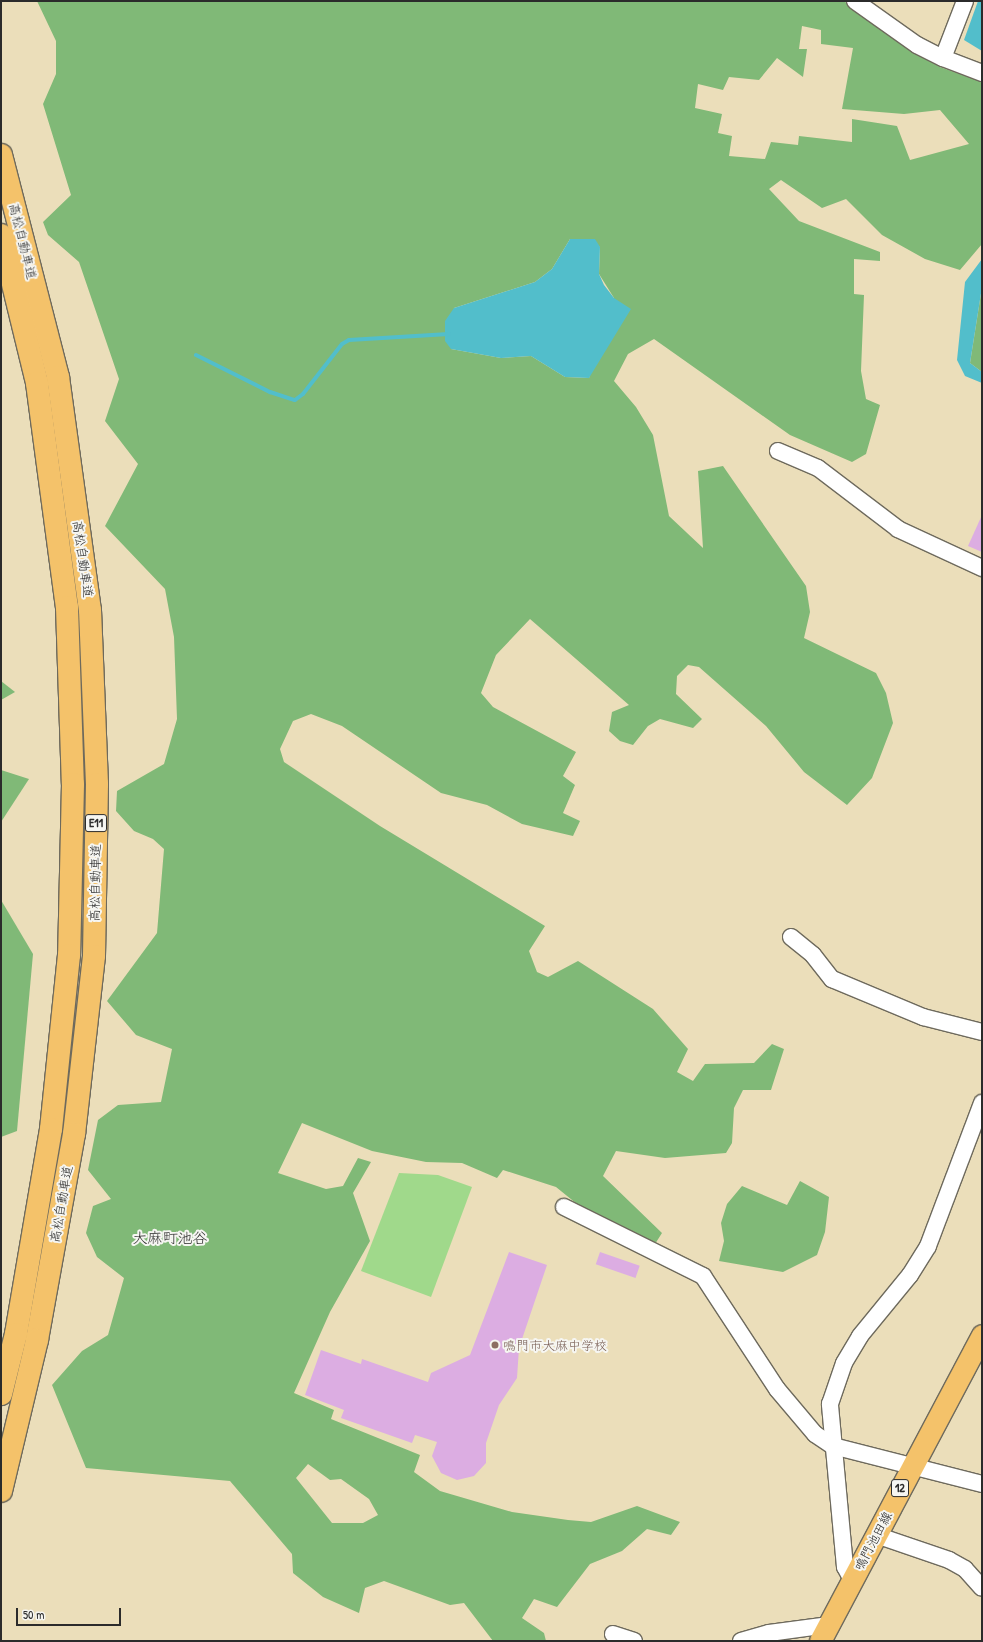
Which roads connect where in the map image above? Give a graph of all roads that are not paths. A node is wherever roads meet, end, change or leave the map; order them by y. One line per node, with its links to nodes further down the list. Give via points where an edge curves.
1 (855, 1): 3 (street, via 917,45)
2 (965, 1): 3 (street)
3 (945, 53): 4 (street)
4 (982, 73)
5 (1, 155): 18 (highway, 高松自動車道 / E11, via 58,377 90,610 97,784 94,956 74,1134 37,1340)
6 (1, 235): 14 (highway, 高松自動車道 / E11, via 37,383 64,584 73,784 69,955 52,1129 16,1334)
7 (778, 452): 8 (street, via 818,468 898,529)
8 (982, 568)
9 (791, 937): 10 (street, via 813,955 832,979 923,1016)
10 (982, 1032)
11 (982, 1102): 15 (street, via 928,1246 910,1275 860,1336 844,1363 830,1404)
12 (564, 1207): 15 (street, via 703,1276 777,1389 815,1434)
13 (982, 1335): 16 (main road, 鳴門池田線 / 12)
14 (1, 1394)
15 (833, 1446): 16 (street); 20 (street, via 839,1476 844,1567)
16 (911, 1467): 17 (street); 19 (main road, 鳴門池田線 / 12)
17 (982, 1484)
18 (1, 1491)
19 (876, 1535): 20 (main road, 鳴門池田線 / 12); 21 (street, via 949,1560 965,1568)
20 (852, 1580): 22 (main road, 鳴門池田線 / 12)
21 (982, 1588)
22 (824, 1633): 25 (street, via 769,1632)
23 (613, 1634): 24 (street)
24 (634, 1641)
25 (741, 1641)

